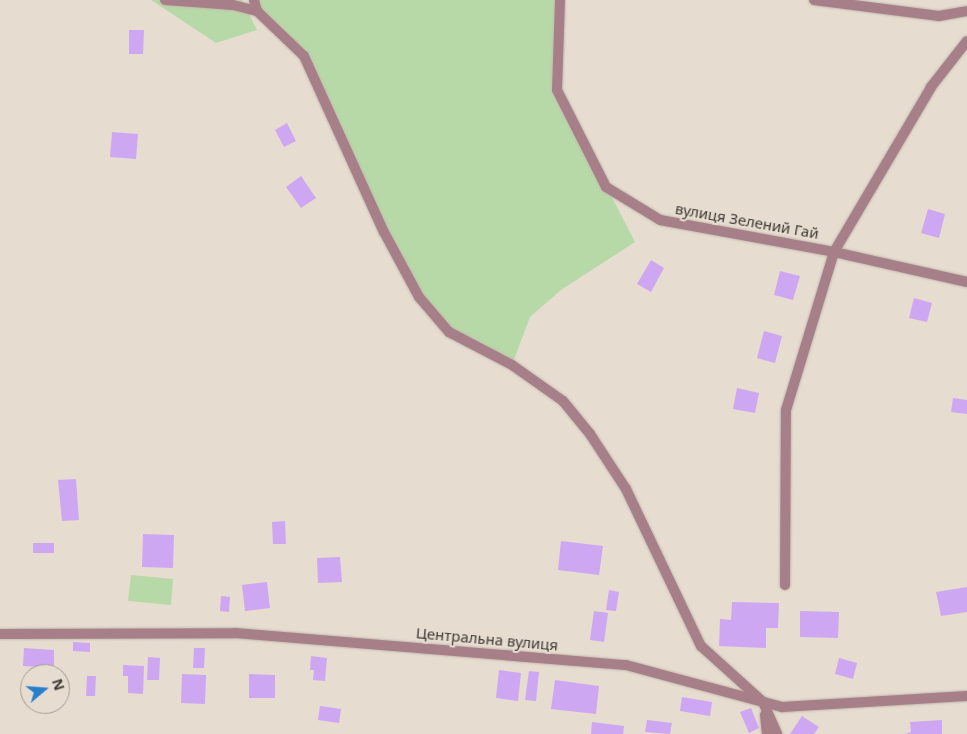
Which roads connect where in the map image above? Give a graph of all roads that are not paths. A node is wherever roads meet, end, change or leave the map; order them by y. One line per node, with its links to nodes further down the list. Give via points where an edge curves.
1 (165, 0): 5 (street, via 233,5)
2 (254, 0): 5 (street)
3 (560, 0): 8 (street, вулиця Зелений Гай, via 557,90 606,187 660,220)
4 (814, 0): 6 (street, via 939,16)
5 (256, 11): 13 (street, via 304,56 384,232 419,297 449,332 512,365 563,401 590,434 626,489 701,646)
6 (967, 12)
7 (967, 41): 8 (street, via 931,87)
8 (834, 252): 9 (street, вулиця Зелений Гай); 10 (street, via 786,410)
9 (967, 282)
10 (785, 585)
11 (0, 634): 13 (street, Центральна вулиця, via 235,633 626,665)
12 (967, 696): 13 (street, Центральна вулиця, via 782,707)
13 (763, 702): 14 (street); 15 (street)
14 (768, 734)
15 (776, 734)

